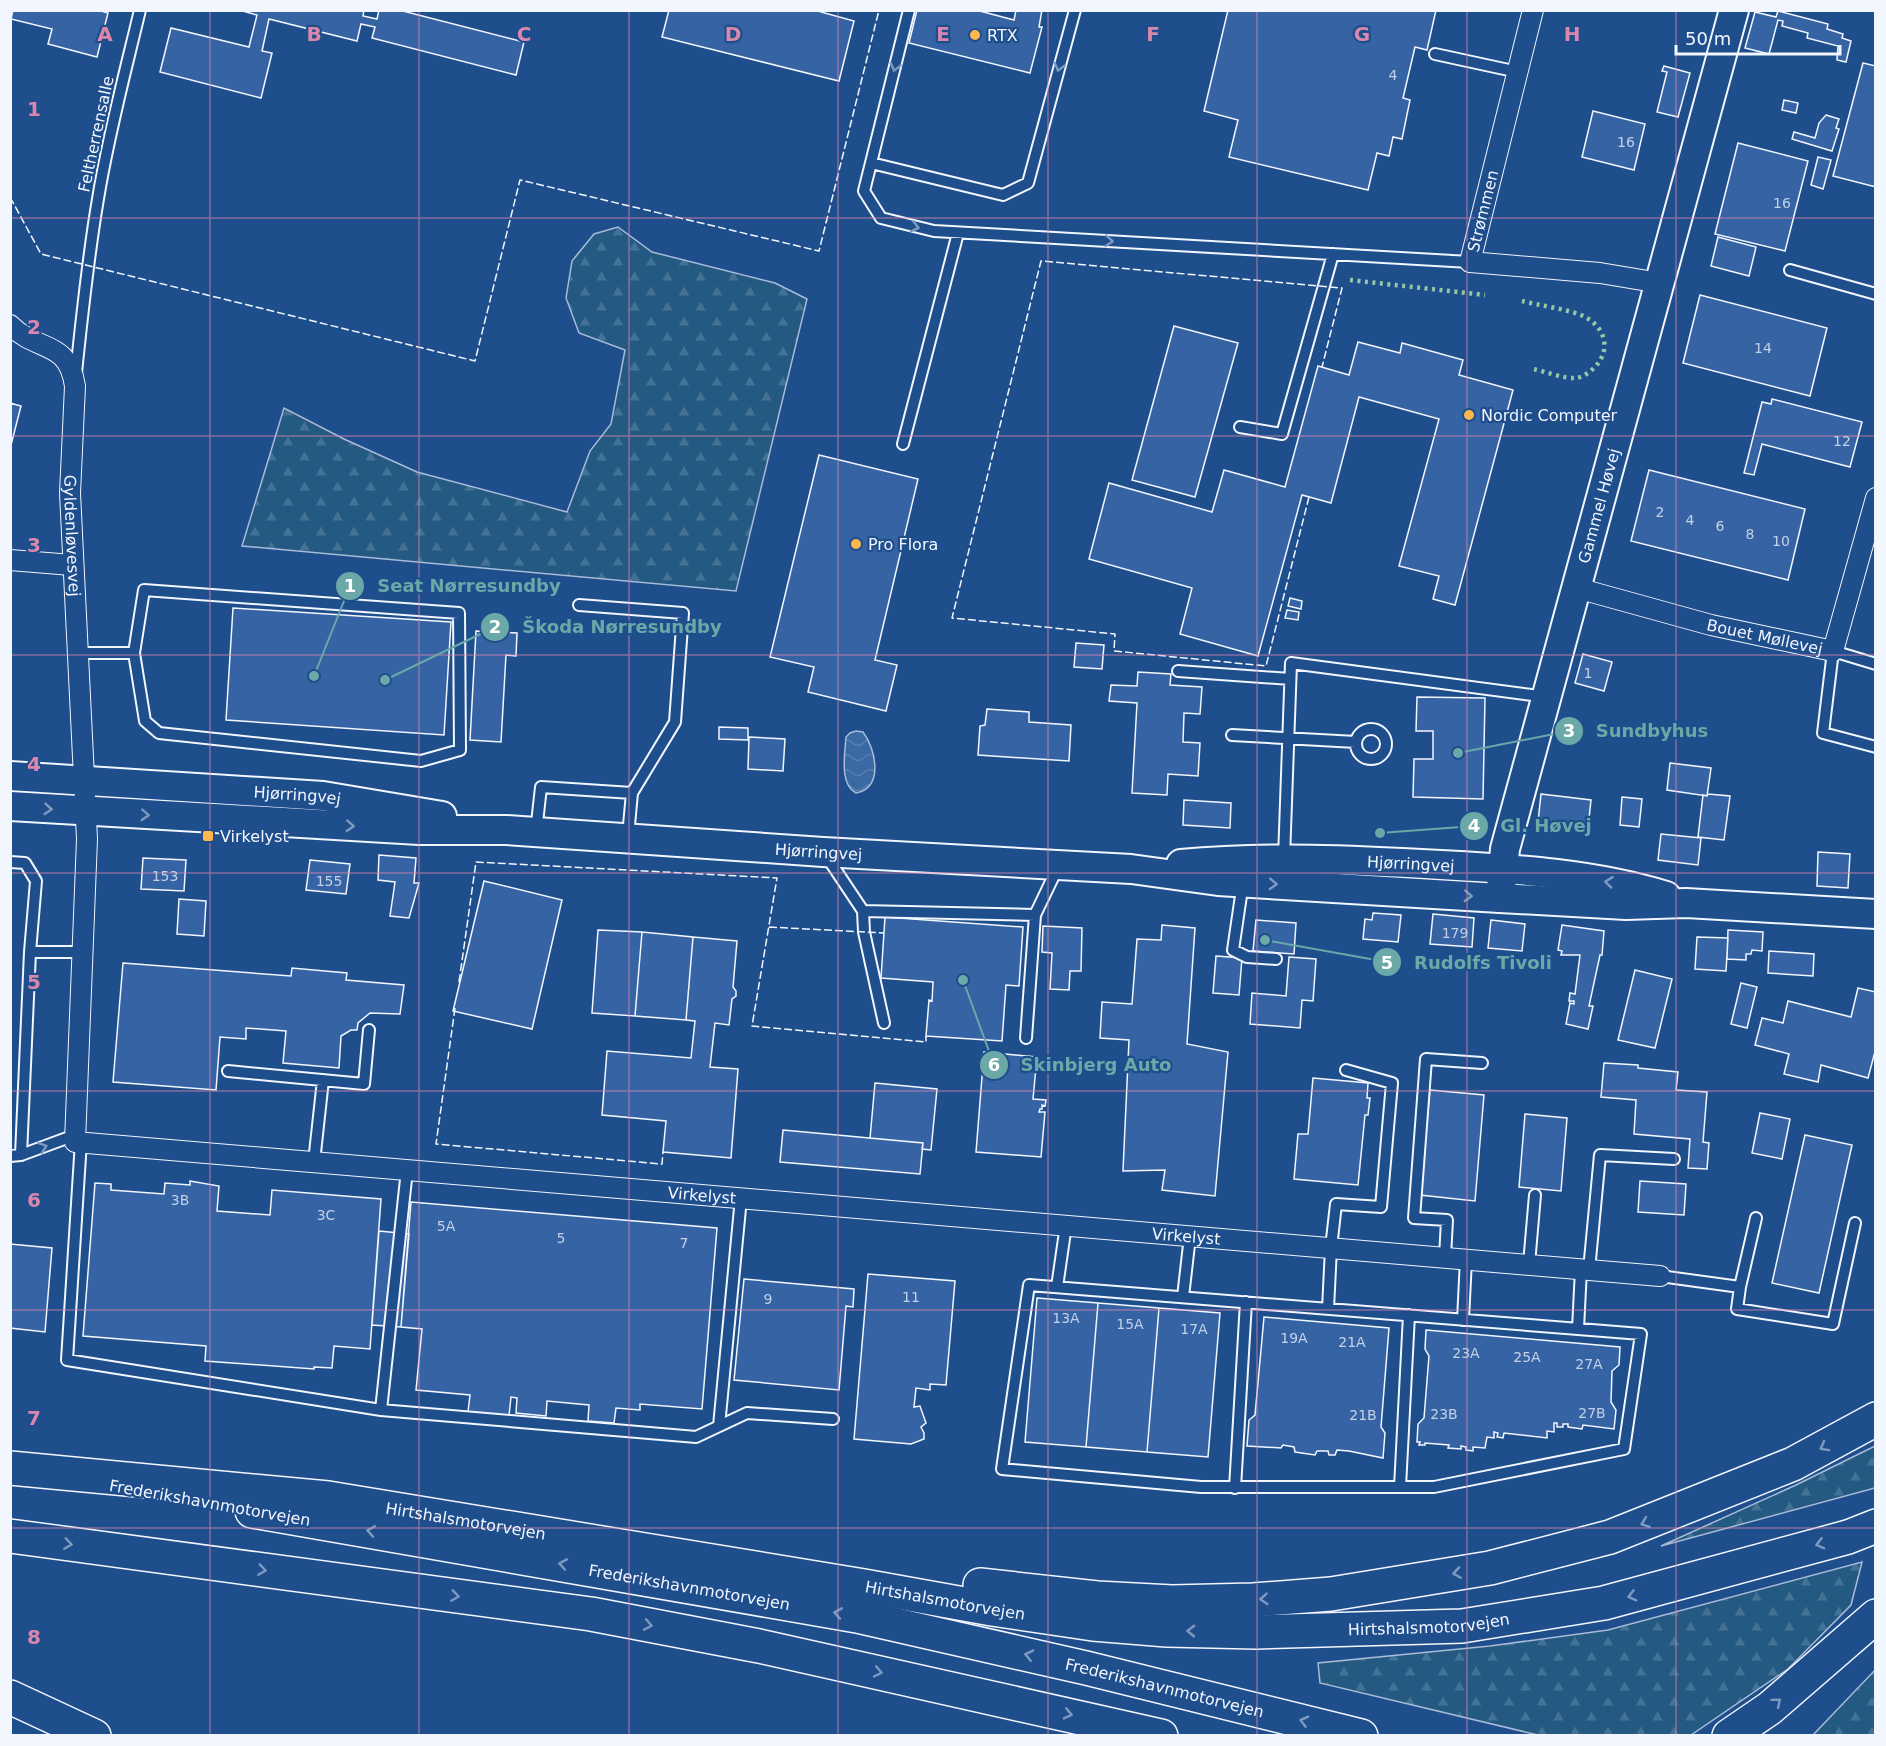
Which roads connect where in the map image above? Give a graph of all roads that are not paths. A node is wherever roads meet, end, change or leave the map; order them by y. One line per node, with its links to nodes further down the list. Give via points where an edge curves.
1 (140, 10): 16 (lane, Feltherrensalle, via 107,149 87,266)
2 (909, 10): 8 (lane, one-way to 8)
3 (1074, 10): 8 (lane, one-way to 8, via 1028,183 1003,195)
4 (1533, 10): 7 (street, Strømmen)
5 (1734, 10): 13 (main road, Gammel Høvej)
6 (1435, 54): 7 (lane)
7 (1518, 72): 11 (street, Strømmen)
8 (871, 163): 9 (lane, one-way to 9, via 864,191 881,218)
9 (958, 233): 10 (lane, one-way to 10); 18 (lane)
10 (1333, 254): 11 (lane); 17 (lane, via 1282,434)
11 (1470, 262): 13 (street, Strømmen, via 1600,273)
12 (1790, 270): 14 (lane)
13 (1659, 283): 22 (main road, Gammel Høvej)
14 (1875, 294)
15 (10, 325): 16 (street, Gyldenløvesvej, via 65,358)
16 (75, 386): 21 (street, Gyldenløvesvej, via 70,493)
17 (1240, 427)
18 (903, 444)
19 (1875, 498): 24 (street, Bouet Møllevej)
20 (10, 560): 21 (street)
21 (72, 565): 25 (street, Gyldenløvesvej)
22 (1577, 588): 24 (street, Bouet Møllevej, via 1719,627); 30 (main road, Gammel Høvej)
23 (579, 605): 37 (lane, via 683,613 675,722)
24 (1833, 651): 27 (lane); 34 (lane, via 1823,733)
25 (77, 653): 26 (lane); 36 (street, Gyldenløvesvej)
26 (134, 653): 26 (lane, via 145,721 159,733 422,761 460,750 459,613 144,590)
27 (1875, 664)
28 (1178, 671): 29 (lane)
29 (1290, 679): 30 (lane, via 1291,663); 32 (lane)
30 (1547, 697): 48 (main road, Gammel Høvej, via 1505,849)
31 (1232, 735): 32 (lane)
32 (1288, 738): 33 (lane); 44 (lane)
33 (1356, 742)
34 (1875, 747)
35 (10, 776): 36 (main road, Hjørringvej)
36 (85, 781): 39 (street); 40 (main road, Hjørringvej, via 333,797)
37 (632, 793): 41 (lane, via 541,787); 42 (lane)
38 (10, 807): 39 (main road, Hjørringvej, one-way to 39)
39 (86, 812): 40 (main road, Hjørringvej, one-way to 40, via 419,830); 56 (street)
40 (506, 830): 41 (main road, Hjørringvej)
41 (536, 832): 42 (main road, Hjørringvej)
42 (628, 838): 43 (main road, Hjørringvej)
43 (823, 852): 46 (main road, Hjørringvej); 52 (lane)
44 (1284, 859): 47 (main road, Hjørringvej); 48 (main road, Hjørringvej)
45 (10, 862): 55 (lane, via 25,863 36,881)
46 (1059, 865): 47 (main road, Hjørringvej); 54 (lane)
47 (1131, 869): 49 (main road, Hjørringvej)
48 (1503, 869): 50 (main road, Gammel Høvej); 51 (main road, Hjørringvej, one-way to 48, via 1629,885)
49 (1243, 882): 50 (main road, Hjørringvej, one-way to 50); 57 (lane, via 1233,950 1247,957)
50 (1500, 898): 51 (main road, Hjørringvej, via 1626,905)
51 (1686, 903): 53 (main road, Hjørringvej)
52 (863, 911): 54 (lane); 58 (lane)
53 (1875, 914)
54 (1035, 915): 60 (lane)
55 (30, 952): 56 (lane); 66 (lane)
56 (83, 952): 65 (street)
57 (1276, 959)
58 (884, 1023)
59 (369, 1030): 64 (lane, via 364,1084)
60 (1026, 1038)
61 (1482, 1063): 77 (lane, via 1426,1059 1414,1218 1447,1220)
62 (1346, 1070): 76 (lane, via 1392,1083 1381,1207 1336,1204)
63 (228, 1071): 64 (lane)
64 (323, 1080): 68 (lane)
65 (78, 1138): 66 (lane, one-way to 65); 68 (street, Virkelyst); 90 (lane, via 67,1360)
66 (16, 1155)
67 (1674, 1159): 80 (lane, via 1600,1155)
68 (314, 1162): 69 (street, Virkelyst)
69 (407, 1170): 71 (street, Virkelyst); 90 (lane)
70 (1535, 1195): 79 (lane)
71 (741, 1198): 74 (street, Virkelyst); 93 (lane)
72 (1756, 1218): 83 (lane)
73 (1855, 1223): 83 (lane, via 1833,1324 1737,1309)
74 (1066, 1225): 75 (street, Virkelyst); 82 (lane)
75 (1190, 1236): 76 (street, Virkelyst); 84 (lane)
76 (1331, 1248): 77 (street, Virkelyst); 86 (lane)
77 (1445, 1257): 78 (street, Virkelyst)
78 (1466, 1259): 79 (street, Virkelyst); 88 (lane)
79 (1529, 1264): 80 (street, Virkelyst)
80 (1585, 1269): 81 (street, Virkelyst); 89 (lane)
81 (1660, 1276): 83 (lane)
82 (1057, 1287): 84 (lane); 96 (lane, via 1029,1285 1002,1468)
83 (1740, 1287)
84 (1183, 1297): 85 (lane)
85 (1246, 1302): 86 (lane); 96 (lane)
86 (1328, 1309): 87 (lane)
87 (1409, 1315): 88 (lane); 95 (lane)
88 (1463, 1320): 89 (lane)
89 (1578, 1329): 95 (lane, via 1641,1334 1624,1449 1434,1487)
90 (381, 1410): 93 (lane, via 696,1437)
91 (833, 1419): 93 (lane, via 747,1413)
92 (1875, 1419): 97 (highway, one-way to 97, via 1793,1464 1610,1537 1490,1568 1331,1594 1253,1600 1172,1602 998,1588 867,1567)
93 (719, 1426)
94 (10, 1468): 97 (highway, Hirtshalsmotorvejen); 106 (highway, Frederikshavnmotorvejen, one-way to 94, via 857,1616)
95 (1400, 1487): 96 (lane)
96 (1235, 1488)
97 (328, 1498): 98 (highway, Hirtshalsmotorvejen, one-way to 97, via 1848,1537 1604,1603 1462,1626 1256,1632 1093,1624)
98 (1875, 1526)
99 (10, 1536): 105 (highway, one-way to 105, via 591,1614 759,1646)
100 (1875, 1616): 107 (highway, one-way to 100, via 1770,1708)
101 (10, 1697): 102 (highway)
102 (56, 1718): 103 (highway); 104 (highway)
103 (94, 1736)
104 (101, 1736)
105 (1161, 1736)
106 (1361, 1736)
107 (1729, 1736)

